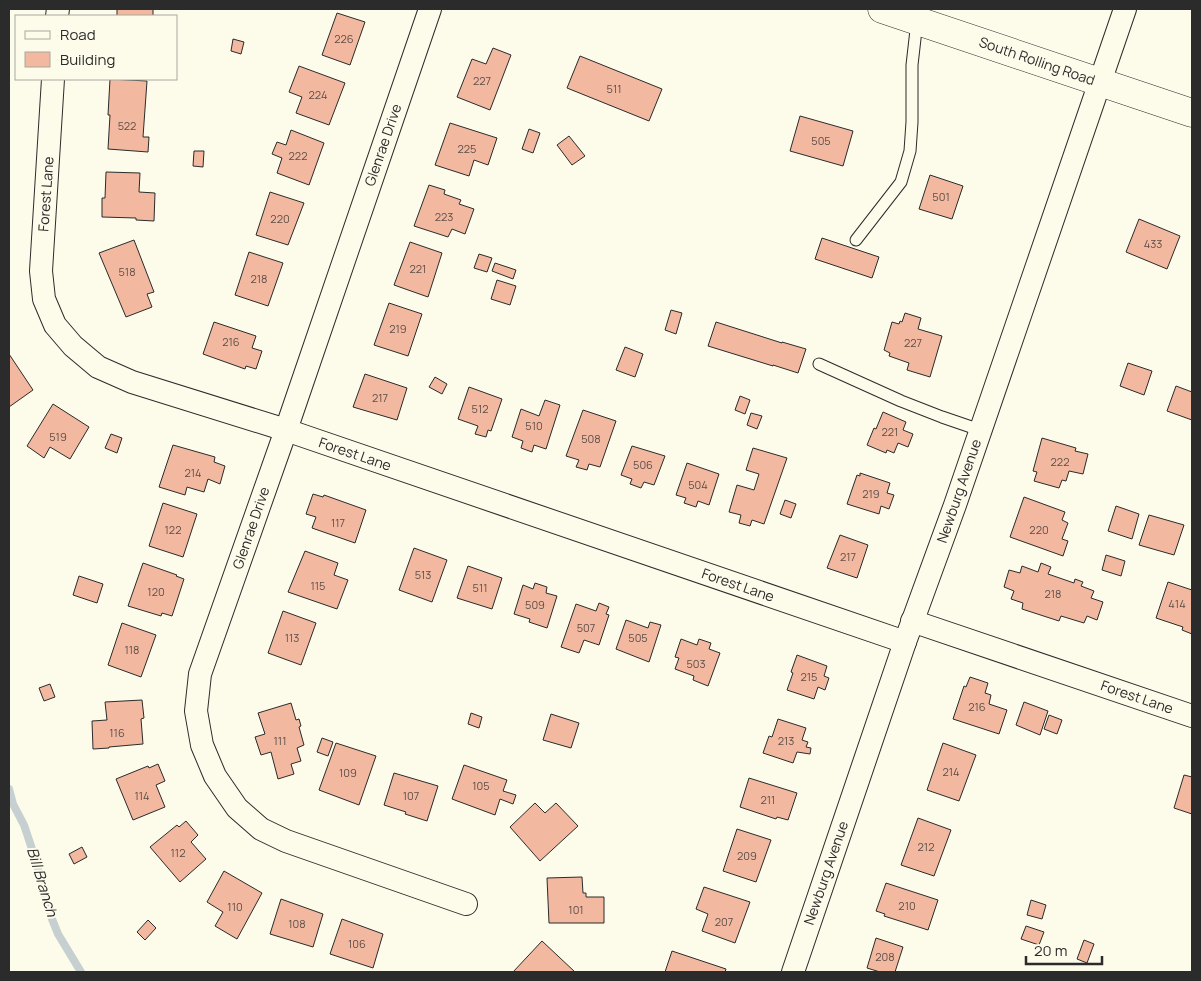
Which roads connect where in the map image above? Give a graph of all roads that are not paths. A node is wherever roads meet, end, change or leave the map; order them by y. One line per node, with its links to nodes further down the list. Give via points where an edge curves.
1 (430, 9): 10 (street, Glenrae Drive)
2 (882, 9): 4 (main road, South Rolling Road)
3 (1125, 9): 6 (street, Newburg Avenue)
4 (917, 21): 6 (main road, South Rolling Road); 8 (lane, via 912,65 910,152 901,182)
5 (53, 80): 10 (street, Forest Lane, via 41,270 44,299 55,325 73,346 98,366 132,382)
6 (1100, 82): 7 (main road, South Rolling Road); 11 (street, Newburg Avenue)
7 (1192, 113)
8 (856, 240)
9 (819, 364): 11 (lane, via 901,401)
10 (286, 430): 13 (street, Forest Lane); 15 (street, Glenrae Drive, via 200,674 196,711 202,745 215,776 237,808 261,829 286,841)
11 (980, 430): 12 (street, Newburg Avenue)
12 (912, 621): 13 (street, Newburg Avenue); 14 (street, Forest Lane)
13 (904, 642): 16 (street, Newburg Avenue)
14 (1192, 716)
15 (466, 904)
16 (793, 972)

